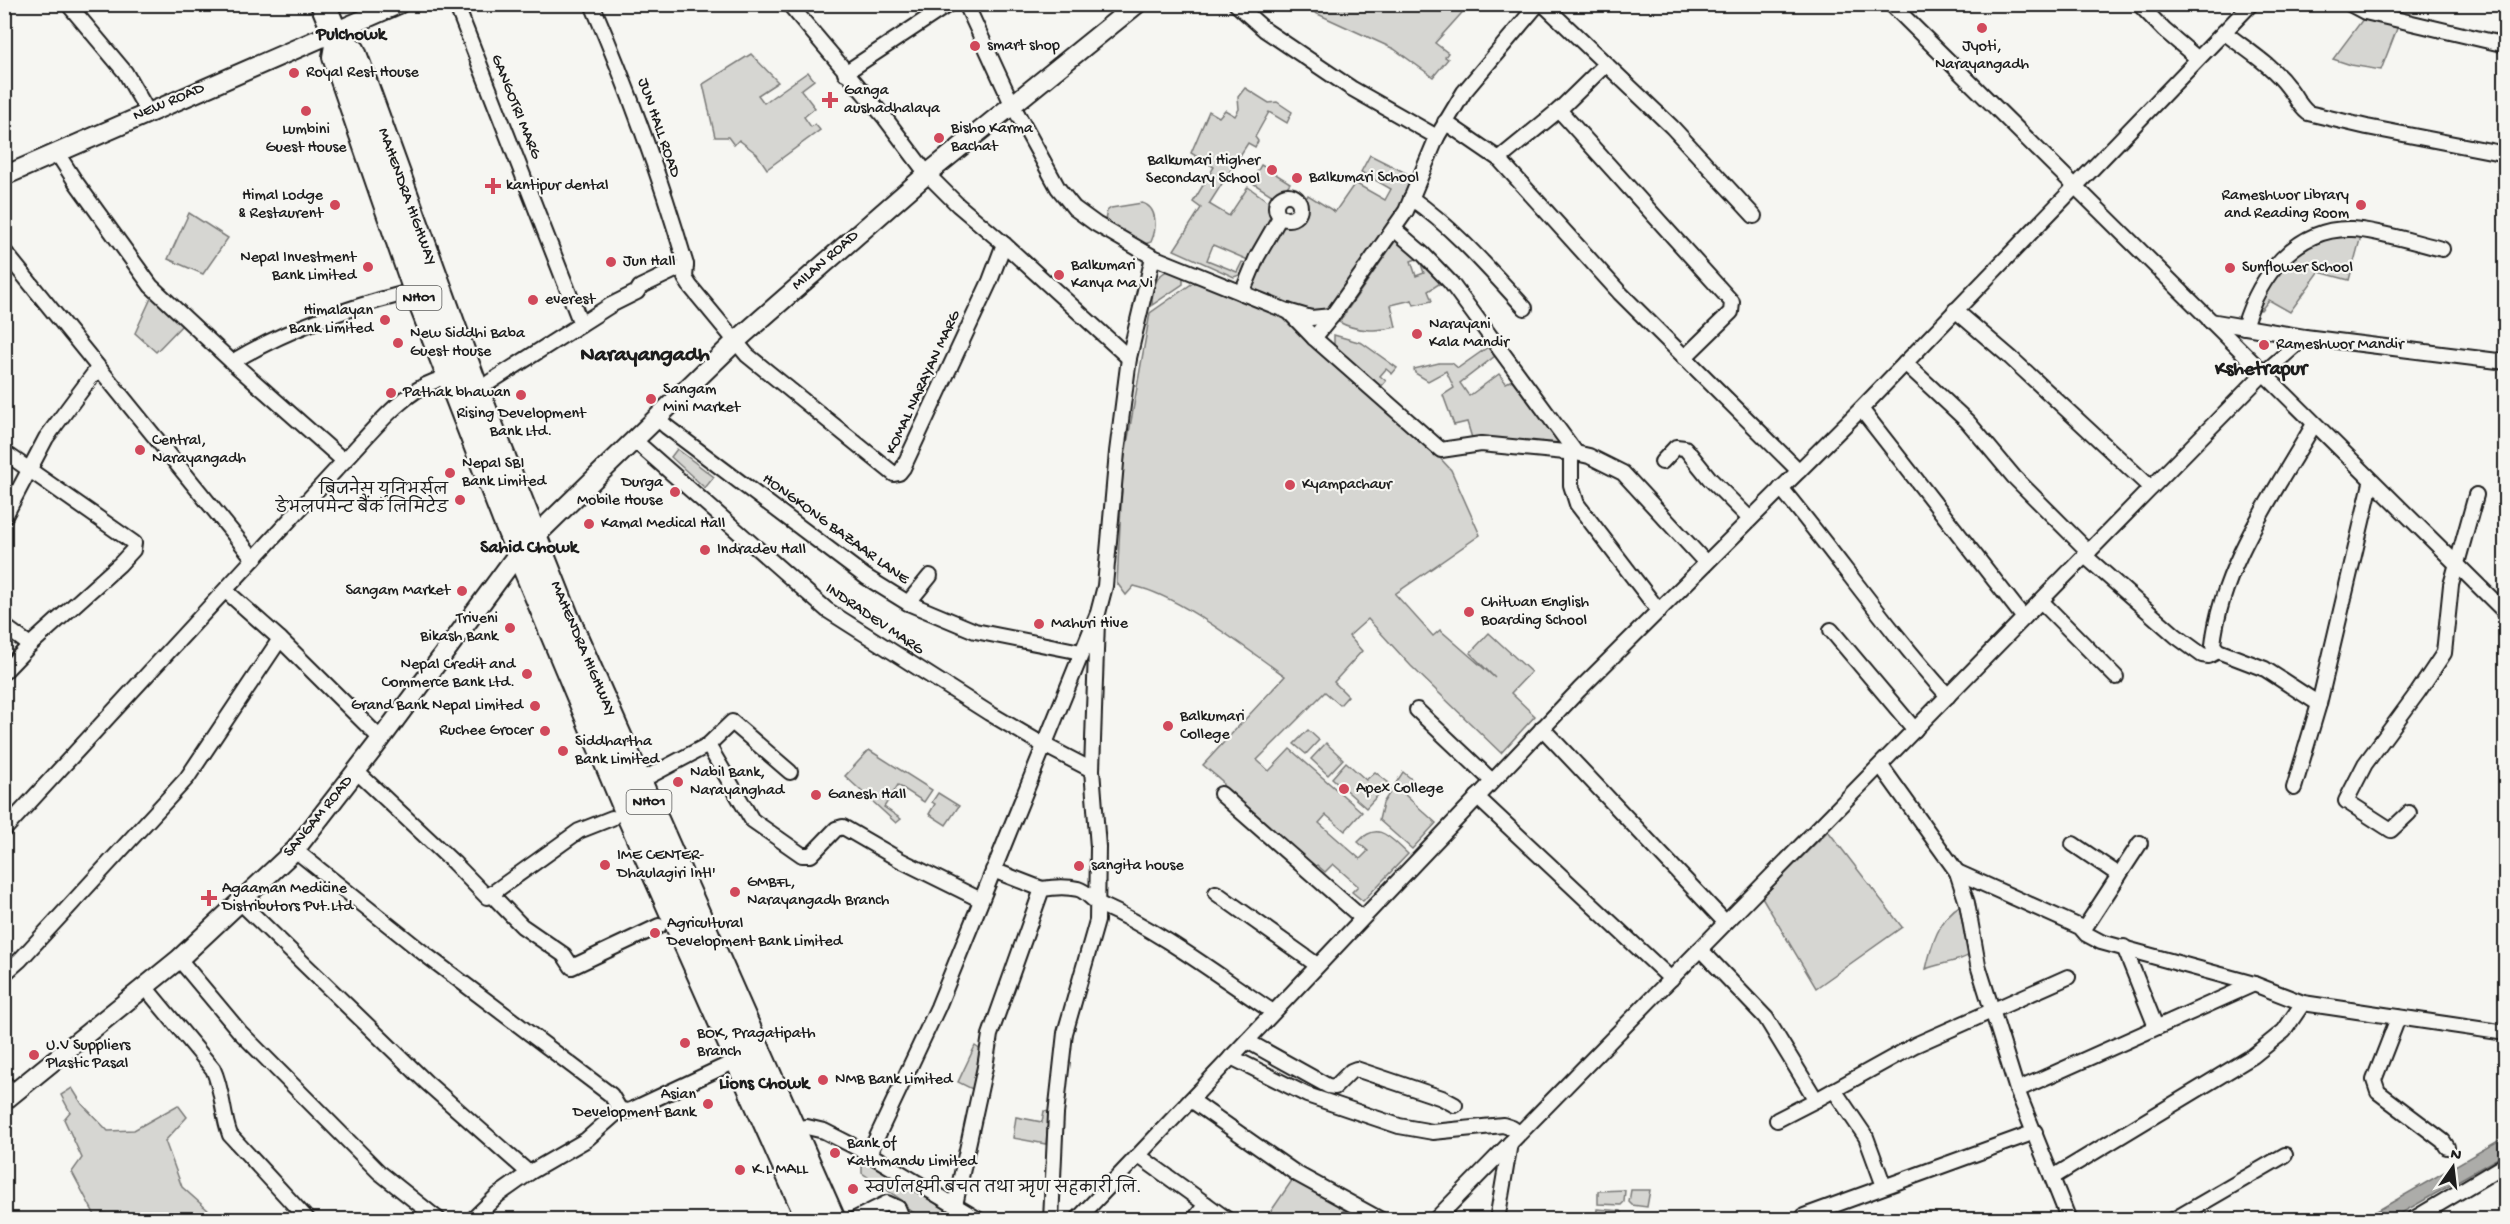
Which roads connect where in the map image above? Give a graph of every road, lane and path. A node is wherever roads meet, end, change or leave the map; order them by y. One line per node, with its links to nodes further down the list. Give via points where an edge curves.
1 (68, 4): 25 (street, via 125,72)
2 (323, 4): 18 (highway, MAHENDRA HIGHWAY / NH01)
3 (399, 4): 18 (street, NEW ROAD)
4 (456, 4): 50 (street, GANGOTRI MARG)
5 (592, 4): 42 (street, JUN HALL ROAD, via 626,84)
6 (789, 4): 22 (street)
7 (949, 4): 22 (street)
8 (966, 4): 23 (street)
9 (1137, 4): 23 (street, MILAN ROAD)
10 (1236, 4): 27 (street, via 1265,30 1351,88)
11 (1538, 4): 26 (street, via 1464,92)
12 (1543, 4): 21 (street)
13 (1891, 4): 33 (street)
14 (2139, 4): 20 (street)
15 (2251, 4): 17 (street)
16 (2350, 4): 19 (street, via 2365,12)
17 (2224, 32): 20 (street); 29 (street, via 2277,75 2308,113)
18 (336, 36): 25 (street, NEW ROAD); 80 (highway, MAHENDRA HIGHWAY / NH01, via 352,51 359,67 476,389)
19 (2505, 45)
20 (2197, 58): 33 (street)
21 (1606, 64): 24 (street); 35 (street, via 1672,127)
22 (845, 73): 31 (street)
23 (1012, 104): 31 (street, MILAN ROAD); 40 (street, via 1058,188 1074,208)
24 (1559, 110): 30 (street); 56 (street, via 1732,302 1731,312)
25 (148, 112): 28 (street, NEW ROAD)
26 (1445, 122): 27 (street); 30 (street)
27 (1437, 137): 34 (street)
28 (57, 153): 32 (street, NEW ROAD); 57 (street, via 151,286)
29 (2505, 154)
30 (1499, 159): 56 (street)
31 (927, 174): 38 (street); 54 (street, MILAN ROAD)
32 (4, 176)
33 (2074, 186): 46 (street); 49 (street)
34 (1412, 198): 37 (street); 45 (street, via 1464,241)
35 (1754, 216)
36 (1280, 217): 43 (street)
37 (1394, 229): 48 (street); 69 (street, via 1451,284)
38 (1004, 244): 54 (street, KOMAL NARAYAN MARG, via 933,407 899,473 894,474 844,436 747,355); 55 (street)
39 (2442, 249): 51 (street, via 2355,229 2320,232 2293,247 2282,259 2261,288)
40 (1153, 257): 43 (street); 55 (street)
41 (6, 258): 60 (street)
42 (686, 265): 50 (street, via 640,287); 54 (street, JUN HALL ROAD, via 685,278 690,286)
43 (1242, 293): 47 (street)
44 (402, 294): 57 (street, via 304,326)
45 (1525, 308)
46 (1955, 310): 59 (street); 76 (street)
47 (1287, 311): 48 (street, via 1311,318); 53 (street)
48 (1332, 316): 53 (street)
49 (2210, 321): 51 (street); 61 (street)
50 (581, 324): 63 (street)
51 (2244, 327): 52 (street)
52 (2305, 337): 58 (street); 61 (street)
53 (1314, 338): 69 (street, via 1441,450 1481,444)
54 (736, 341): 65 (street, MILAN ROAD)
55 (1130, 358): 90 (street, via 1105,586)
56 (1684, 358): 73 (street)
57 (232, 362): 70 (street)
58 (2505, 362)
59 (1905, 363): 64 (street); 81 (street, via 1968,422)
60 (98, 368): 72 (street, via 52,429); 82 (street)
61 (2264, 373): 66 (street); 76 (street)
62 (435, 381): 70 (street, via 420,386)
63 (490, 382)
64 (1861, 409): 73 (street); 92 (street)
65 (657, 418): 67 (street, MILAN ROAD); 88 (street, HONGKONG BAZAAR LANE, via 866,576)
66 (2314, 424): 74 (street); 98 (street, via 2240,555 2215,626 2213,645)
67 (634, 440): 80 (street, MILAN ROAD); 108 (street, INDRADEV MARG, via 827,610)
68 (4, 452): 72 (street)
69 (1573, 453): 83 (street, via 1589,456 1623,473); 89 (street, via 1571,485 1577,504)
70 (344, 461): 82 (street)
71 (1662, 462): 79 (street, via 1676,447 1684,448)
72 (28, 469): 78 (street); 96 (street, via 134,543 133,550 120,564)
73 (1799, 471): 75 (street)
74 (2372, 483): 84 (street); 102 (street)
75 (1781, 488): 79 (street); 101 (street)
76 (2151, 488): 81 (street)
77 (2476, 495): 84 (street)
78 (4, 518)
79 (1750, 519): 83 (street)
80 (527, 545): 106 (street, SANGAM ROAD); 113 (highway, MAHENDRA HIGHWAY / NH01, via 566,616); 153 (highway, MAHENDRA HIGHWAY / NH01, via 627,811)
81 (2087, 554): 87 (street); 98 (street, via 2176,636 2202,655)
82 (254, 559): 86 (street)
83 (1706, 563): 89 (street)
84 (2457, 565): 91 (street); 118 (street, via 2451,585 2444,653 2365,764 2346,801 2391,830)
85 (930, 576): 88 (street)
86 (226, 591): 95 (street); 120 (street)
87 (2041, 601): 92 (street); 100 (street)
88 (908, 603): 97 (street, HONGKONG BAZAAR LANE, via 975,631)
89 (1659, 611): 104 (street)
90 (1098, 613): 97 (street); 110 (street)
91 (2505, 613)
92 (2024, 618): 101 (street)
93 (4, 626): 96 (street)
94 (1831, 630): 105 (street)
95 (280, 639): 106 (street); 141 (street, via 188,778)
96 (30, 645): 99 (street)
97 (1081, 651): 108 (street)
98 (2218, 651): 102 (street, via 2265,669)
99 (4, 672)
100 (2116, 677)
101 (1948, 696): 105 (street)
102 (2319, 704): 115 (street)
103 (1417, 710): 114 (street)
104 (1542, 728): 114 (street); 134 (street)
105 (1915, 730): 109 (street)
106 (381, 739): 111 (street, SANGAM ROAD)
107 (708, 745): 112 (street, via 729,723 734,723); 113 (street); 130 (street, via 752,820 802,855 811,855 836,829 843,827)
108 (1044, 745): 110 (street, INDRADEV MARG); 124 (street)
109 (1881, 766): 125 (street); 134 (street)
110 (1092, 770): 132 (street)
111 (356, 771): 123 (street, SANGAM ROAD); 129 (street, via 487,897)
112 (790, 772)
113 (640, 781): 153 (highway, MAHENDRA HIGHWAY / NH01)
114 (1492, 781): 117 (street)
115 (2294, 788)
116 (1221, 794): 133 (street)
117 (1477, 797): 133 (street); 143 (street)
118 (2409, 813)
119 (612, 818): 129 (street, via 579,831)
120 (4, 831)
121 (2140, 843): 126 (street)
122 (2073, 844): 126 (street)
123 (295, 850): 131 (street, SANGAM ROAD); 161 (street, via 611,1095)
124 (993, 870): 127 (street); 130 (street)
125 (1957, 872): 136 (street); 147 (street)
126 (2120, 875): 136 (street)
127 (1042, 889): 132 (street, via 1060,886 1080,890); 175 (street, via 990,1035)
128 (1216, 893): 140 (street)
129 (491, 894): 135 (street, via 522,926 564,955 572,968)
130 (981, 900): 167 (street, via 938,1007)
131 (241, 903): 139 (street, SANGAM ROAD); 171 (street, via 426,1082)
132 (1098, 903): 148 (street, via 1129,916); 184 (street, via 1097,921 1065,1033)
133 (1362, 918): 140 (street)
134 (1725, 922): 138 (street)
135 (658, 926)
136 (2084, 929): 137 (street, via 2101,942)
137 (2124, 947): 144 (street); 150 (street)
138 (1700, 949): 143 (street); 159 (street, via 1766,1018)
139 (179, 959): 145 (street, SANGAM ROAD); 177 (street, via 240,1032 289,1082 379,1172)
140 (1317, 965): 148 (street)
141 (4, 974)
142 (2068, 977): 147 (street)
143 (1671, 979): 165 (street)
144 (2254, 984): 146 (street); 150 (street)
145 (145, 987): 157 (street, SANGAM ROAD); 176 (street, via 213,1069 230,1135)
146 (2303, 1003): 149 (street); 172 (street, via 2284,1031 2253,1056)
147 (1992, 1011): 155 (street, via 1915,1045); 156 (street)
148 (1273, 1012): 152 (street)
149 (2398, 1018): 151 (street); 166 (street, via 2374,1080 2378,1092)
150 (2156, 1027): 156 (street)
151 (2505, 1033)
152 (1247, 1041): 154 (street); 160 (street, via 1328,1086 1335,1087 1356,1069)
153 (749, 1055): 161 (street, via 629,1111); 163 (highway, MAHENDRA HIGHWAY / NH01)
154 (1231, 1057): 158 (street); 165 (street, via 1307,1095 1399,1126 1433,1132 1503,1125 1512,1128)
155 (1834, 1090): 159 (street); 173 (street, via 1866,1137)
156 (2017, 1090): 164 (street)
157 (8, 1092)
158 (1191, 1100): 169 (street); 188 (street, via 1297,1174)
159 (1816, 1100): 162 (street)
160 (1455, 1105)
161 (620, 1110): 171 (street, via 586,1140)
162 (1777, 1119)
163 (783, 1132): 167 (street, via 807,1127 824,1131); 179 (highway, MAHENDRA HIGHWAY / NH01); 180 (highway, MAHENDRA HIGHWAY / NH01)
164 (2035, 1132): 172 (street); 173 (street)
165 (1515, 1138): 189 (street); 190 (street)
166 (2447, 1147)
167 (869, 1154): 175 (street)
168 (2285, 1155): 193 (street)
169 (1139, 1156): 174 (street); 185 (street)
170 (2505, 1164): 194 (street)
171 (529, 1173): 178 (street)
172 (2053, 1177): 192 (street)
173 (1884, 1186): 191 (street, via 1804,1216)
174 (1206, 1204): 186 (street); 187 (street)
175 (956, 1206): 183 (street)
176 (308, 1220)
177 (439, 1220)
178 (472, 1220)
179 (809, 1220)
180 (833, 1220)
181 (853, 1220): 182 (street, via 887,1203 898,1208)
182 (903, 1220)
183 (978, 1220)
184 (1051, 1220)
185 (1077, 1220)
186 (1194, 1220)
187 (1228, 1220)
188 (1381, 1220)
189 (1435, 1220)
190 (1497, 1220)
191 (1805, 1220)
192 (2069, 1220)
193 (2173, 1220)
194 (2412, 1220)

